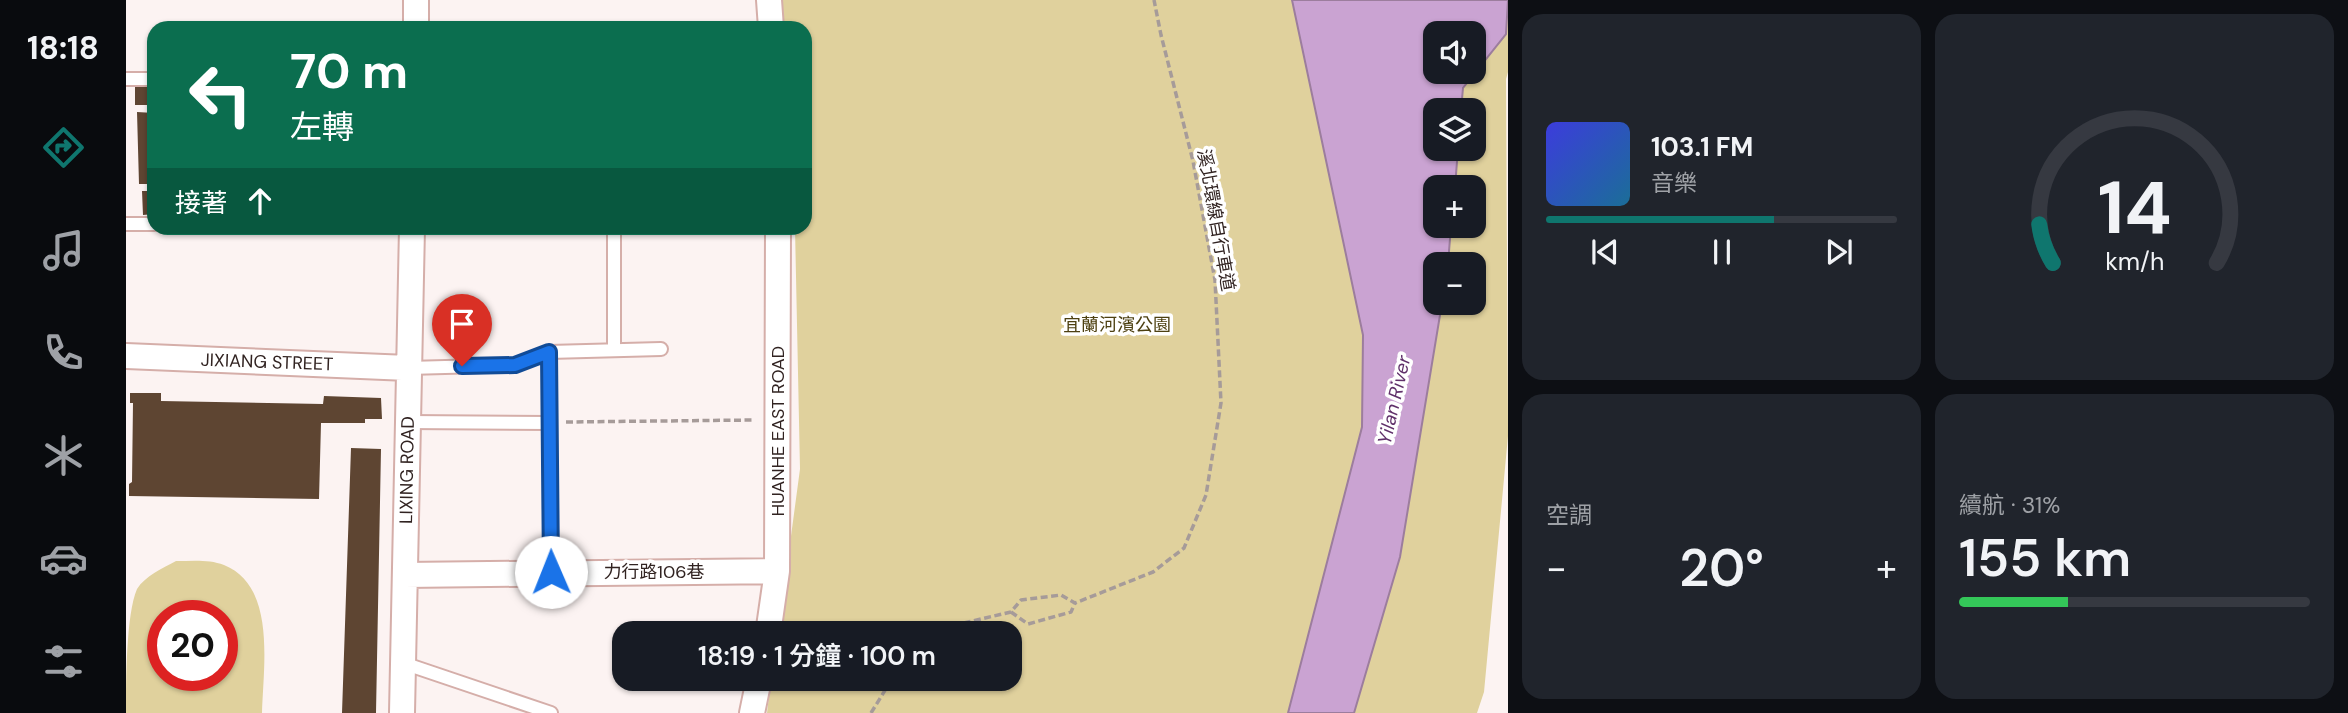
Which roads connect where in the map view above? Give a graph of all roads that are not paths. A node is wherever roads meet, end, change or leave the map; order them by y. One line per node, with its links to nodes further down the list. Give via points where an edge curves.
1 (416, 0): 3 (street)
2 (769, 0): 4 (street)
3 (416, 21)
4 (770, 21)
5 (126, 79): 6 (lane)
6 (147, 79)
7 (126, 224): 8 (lane)
8 (147, 224)
9 (412, 235): 16 (street, LIXING ROAD)
10 (614, 235): 13 (lane)
11 (778, 235): 19 (street, HUANHE EAST ROAD)
12 (661, 349): 13 (lane)
13 (614, 350): 14 (lane)
14 (549, 352): 16 (lane, via 515,365); 18 (lane)
15 (126, 356): 16 (street, JIXIANG STREET)
16 (408, 368): 17 (street, LIXING ROAD)
17 (408, 422): 18 (lane); 21 (street, LIXING ROAD)
18 (548, 423): 20 (lane)
19 (777, 571): 20 (street, 力行路106巷); 22 (street, HUANHE EAST ROAD)
20 (551, 572): 21 (street, 力行路106巷)
21 (405, 575): 23 (street, LIXING ROAD)
22 (770, 621)
23 (403, 663): 25 (lane); 26 (street, LIXING ROAD)
24 (757, 691): 27 (street)
25 (544, 711)
26 (402, 713)
27 (752, 713)

